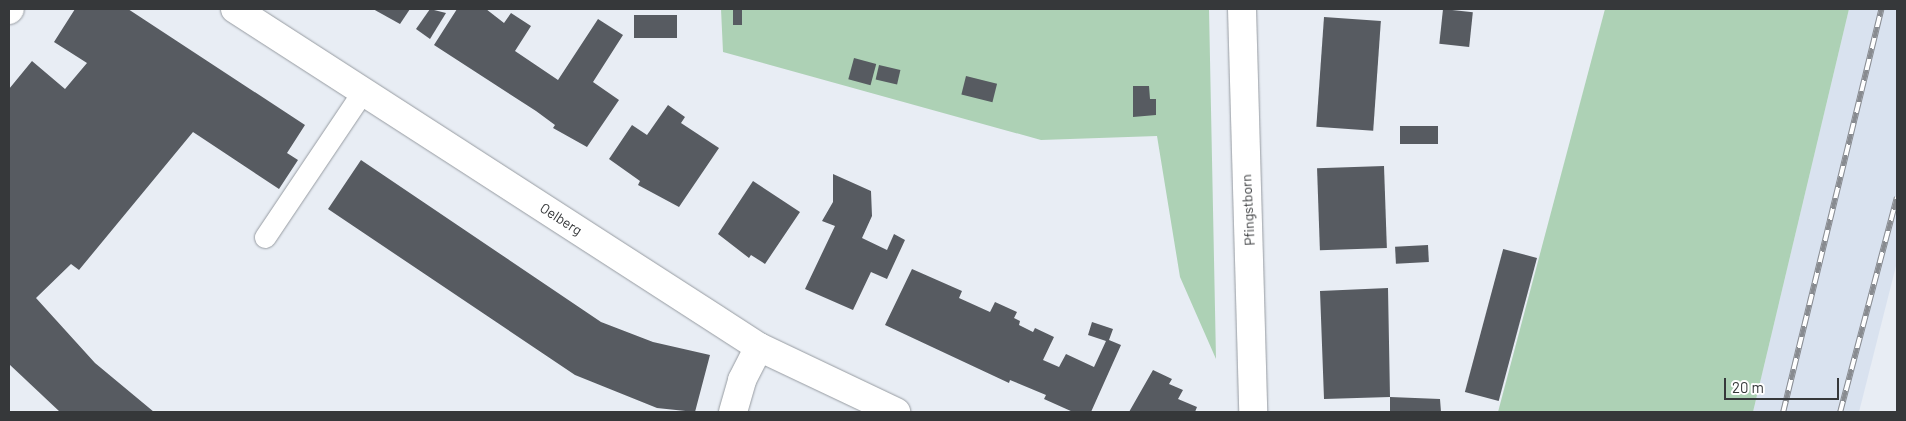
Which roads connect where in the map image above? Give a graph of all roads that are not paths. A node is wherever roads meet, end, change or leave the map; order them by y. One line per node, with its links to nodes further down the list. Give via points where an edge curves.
1 (235, 9): 3 (street, Oelberg)
2 (1242, 9): 8 (street, Pfingstborn)
3 (363, 91): 4 (lane); 5 (street, Oelberg)
4 (265, 237)
5 (759, 347): 6 (street, via 742,380); 7 (street, Oelberg)
6 (733, 412)
7 (896, 412)
8 (1253, 412)

